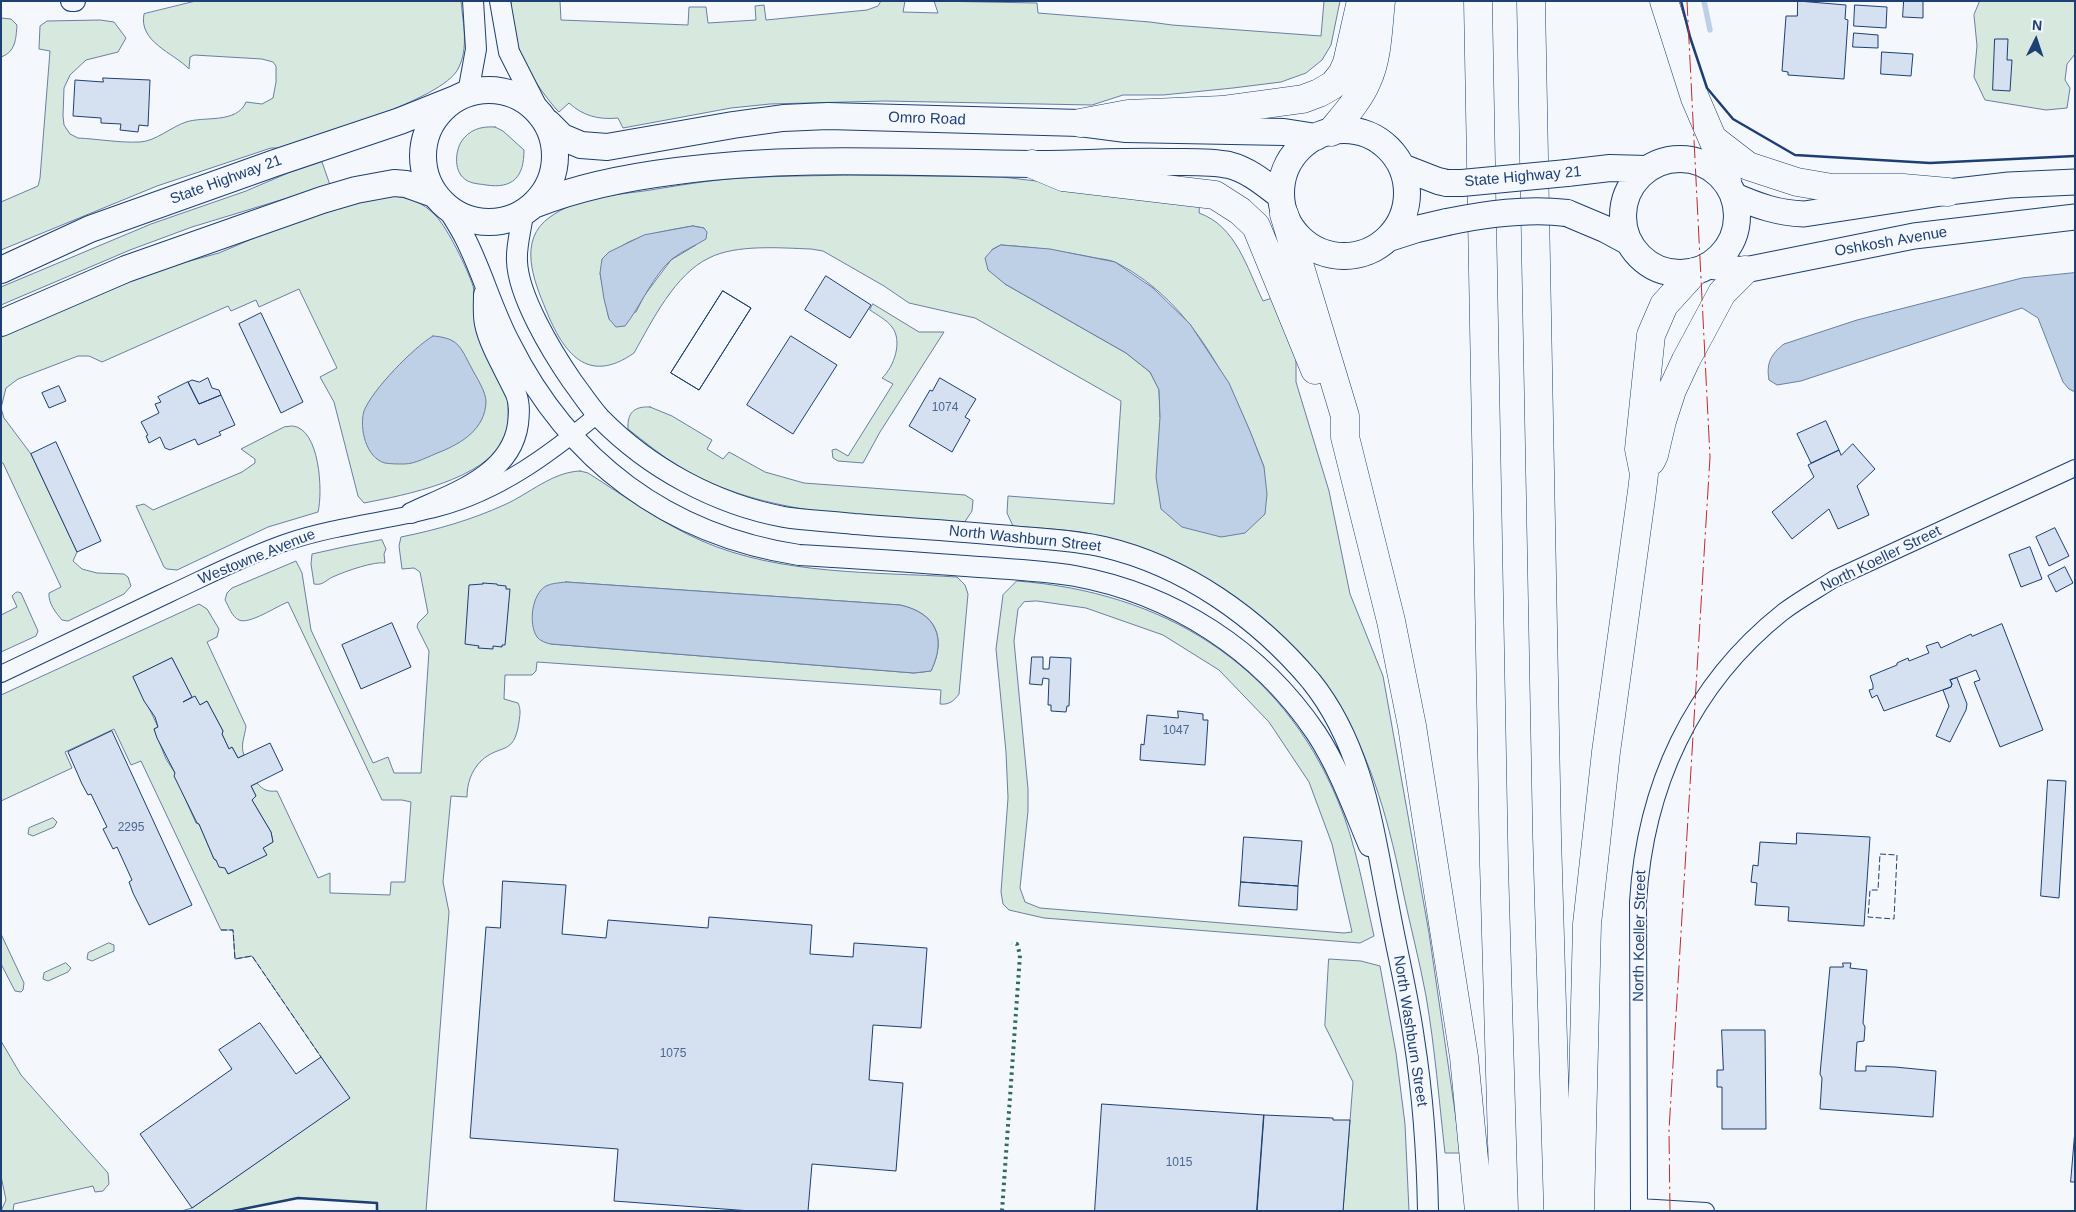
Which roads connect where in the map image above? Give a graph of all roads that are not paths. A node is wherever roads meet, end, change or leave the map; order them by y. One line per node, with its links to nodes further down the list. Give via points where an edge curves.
1 (71, 1): 2 (street)
2 (76, 1)
3 (473, 1): 10 (street, via 476,49)
4 (500, 1): 11 (street, Omro Road, via 509,52)
5 (1361, 1): 12 (highway, via 1347,63 1333,85 1320,93 1303,99 1231,109 1128,114)
6 (1382, 1): 13 (highway, via 1368,80 1360,94)
7 (1478, 1): 43 (highway, via 1494,864)
8 (1531, 1): 44 (highway, via 1546,836)
9 (1664, 1): 14 (highway, via 1695,98)
10 (461, 96): 11 (highway, via 487,90 506,92 524,99); 21 (highway, via 438,114 427,132 422,153 425,175); 28 (highway, State Highway 21, via 400,121 90,229)
11 (543, 117): 12 (highway, Omro Road, via 562,137 581,145 607,147 783,118 828,116); 23 (highway, via 555,144 556,166 549,186)
12 (1080, 123): 13 (highway, Omro Road, via 1126,130)
13 (1324, 134): 16 (highway, via 1346,130 1363,133 1379,140); 22 (highway, via 1301,147 1290,161 1283,178)
14 (1714, 139): 19 (highway); 20 (highway, via 1748,166 1796,182 1832,188)
15 (1032, 164): 22 (highway, via 1111,161 1196,162 1229,166 1247,172); 23 (highway, via 837,160 742,164 608,182 557,196); 34 (highway, via 1063,177 1215,195 1240,210 1256,226)
16 (1402, 167): 17 (highway, State Highway 21, bridge, via 1438,181 1462,183 1610,168); 25 (highway, via 1408,197 1399,226)
17 (1647, 169): 19 (highway, via 1664,161 1682,158 1700,162 1716,170); 26 (highway, via 1635,180 1623,210)
18 (2075, 182): 20 (main road)
19 (1731, 189): 20 (main road, via 1767,209 1788,214); 27 (highway, via 1738,212 1731,244 1721,257)
20 (1948, 192)
21 (441, 202): 23 (highway, via 465,219 485,223 504,221); 30 (street, via 466,239); 31 (highway, via 418,187 394,183 356,190 126,269)
22 (1283, 205): 25 (highway, via 1293,230 1305,243 1321,252 1357,255 1374,249); 34 (highway, via 1345,416)
23 (530, 209): 32 (street, via 517,256 522,284 557,360)
24 (2075, 217): 29 (main road, Oshkosh Avenue, via 1914,236)
25 (1389, 238): 26 (highway, bridge, via 1447,222 1502,213 1552,211 1567,212)
26 (1629, 242): 27 (highway, via 1636,253 1666,272)
27 (1701, 269): 29 (main road, Oshkosh Avenue); 36 (highway, via 1664,305 1651,335 1639,448)
28 (1, 270)
29 (1745, 270): 36 (highway, via 1722,294 1686,360 1672,390 1654,455)
30 (484, 287): 33 (street, via 532,384); 37 (street, via 485,325 517,397 520,413 517,432 511,448 486,475)
31 (1, 323)
32 (597, 415): 33 (street, Westowne Avenue); 39 (street, North Washburn Street, via 638,452 662,468 700,490 752,509 784,517 1084,543 1139,557 1215,595 1282,650 1312,682 1331,710 1354,754 1366,793)
33 (572, 436): 37 (street, Westowne Avenue, via 538,461 470,498); 39 (street, North Washburn Street, via 589,454 648,500 698,528 753,546 799,554 1074,576 1135,592 1200,622 1278,685 1317,734 1339,776)
34 (1345, 437): 42 (highway, via 1391,621 1414,736 1464,1057)
35 (2075, 468): 40 (street, North Koeller Street, via 1834,579 1805,597 1736,656 1688,722 1663,776 1640,876)
36 (1644, 474): 45 (highway, via 1606,752 1587,924)
37 (411, 513): 38 (street, Westowne Avenue, via 286,542)
38 (1, 674)
39 (1384, 883): 41 (street, North Washburn Street, via 1414,1036 1423,1104)
40 (1639, 1209): 46 (street)
41 (1428, 1211)
42 (1479, 1211)
43 (1504, 1211)
44 (1558, 1211)
45 (1580, 1211)
46 (1706, 1211)

